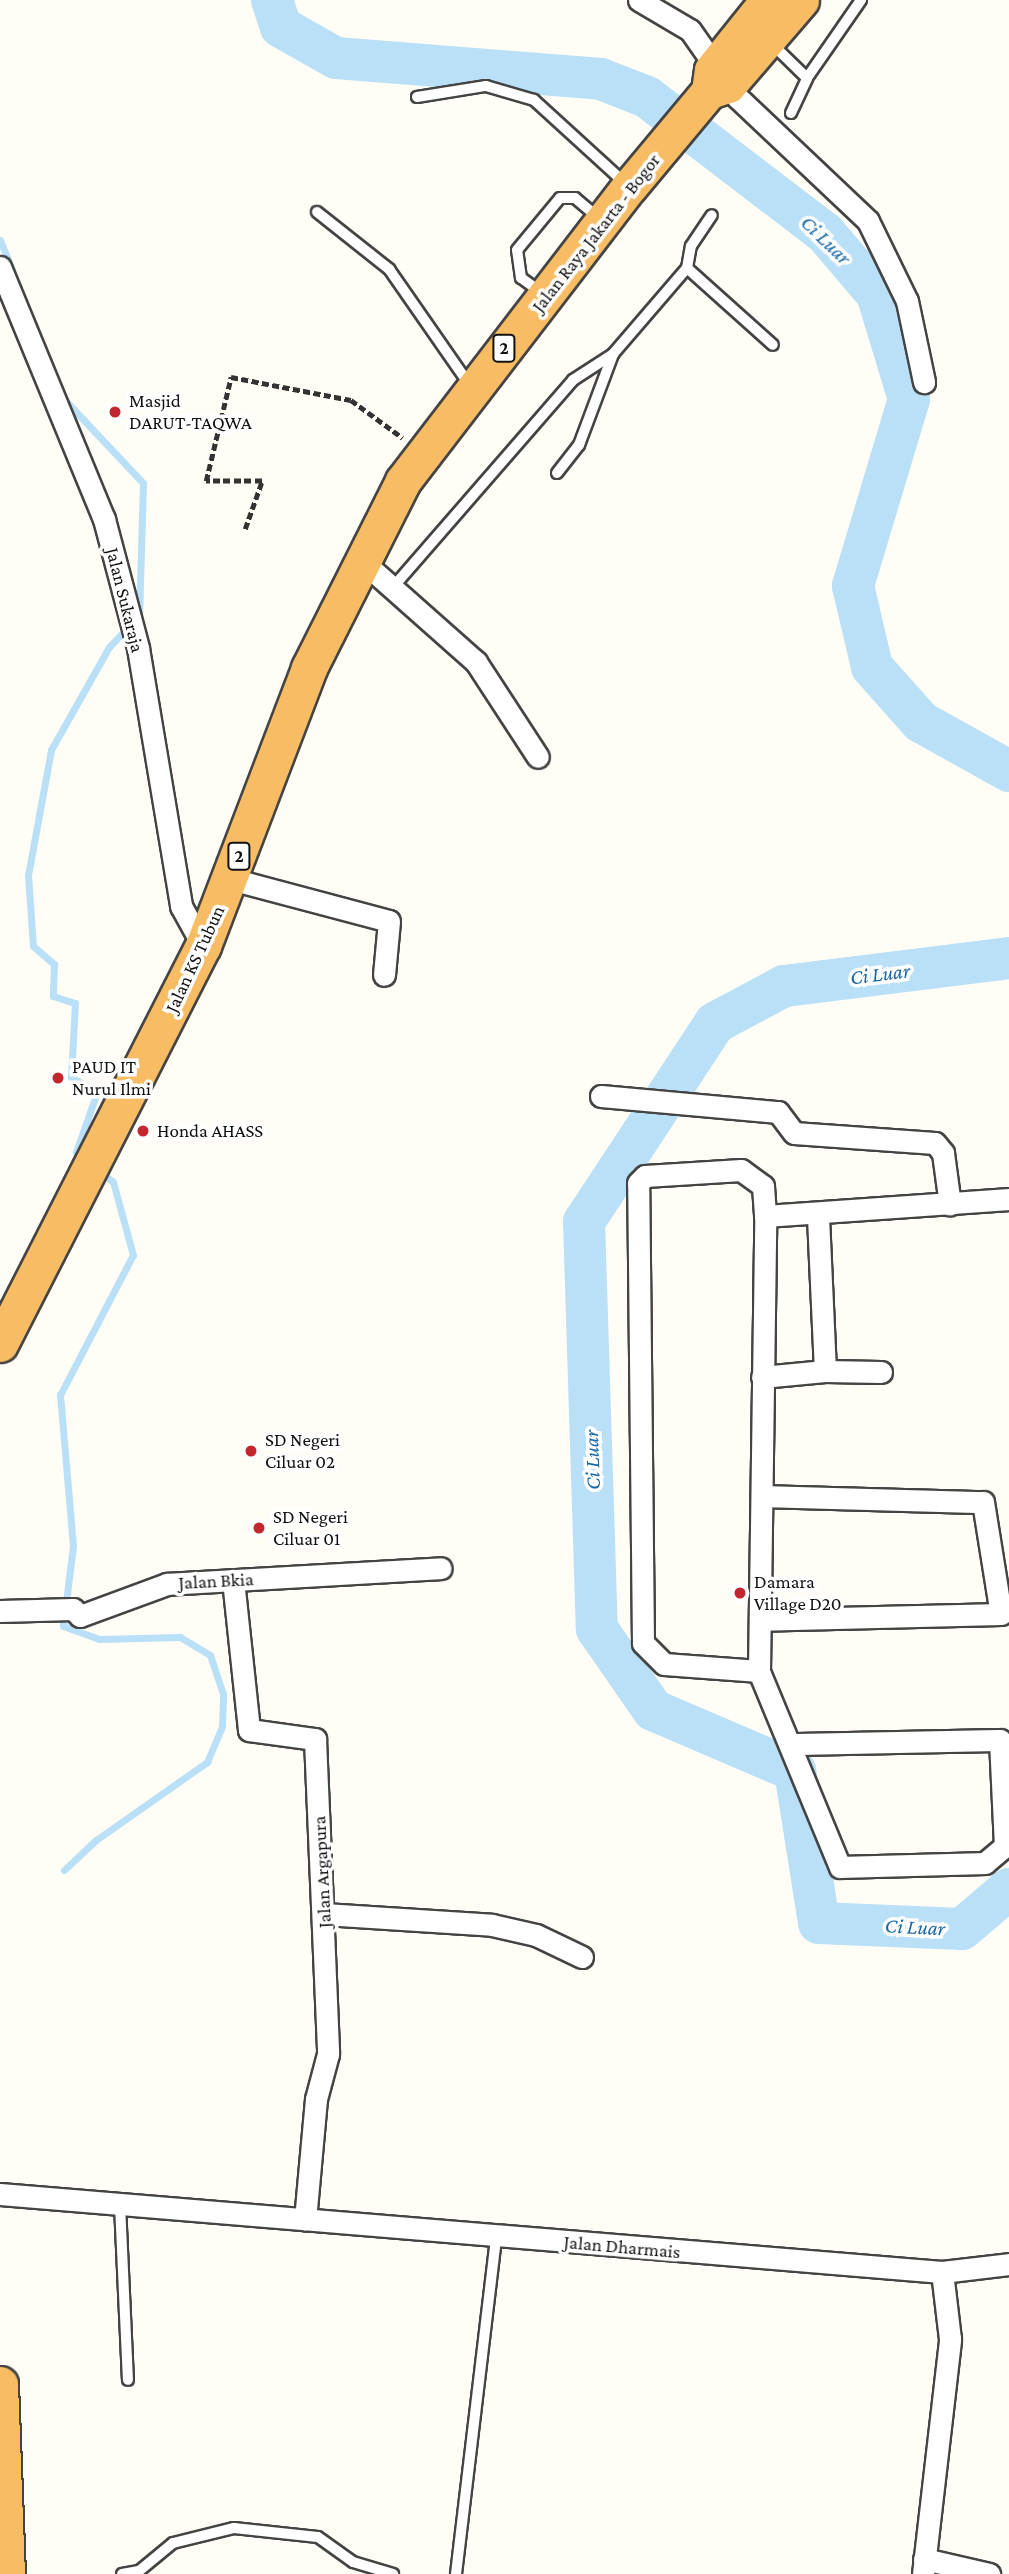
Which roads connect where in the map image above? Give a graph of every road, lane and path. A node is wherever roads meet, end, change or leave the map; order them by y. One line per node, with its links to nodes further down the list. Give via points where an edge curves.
1 (639, 0): 7 (street, via 691,30)
2 (768, 0): 7 (highway, 2)
3 (801, 0): 5 (highway, 2)
4 (861, 0): 6 (lane)
5 (769, 42): 6 (lane); 7 (highway, 2)
6 (807, 78): 9 (lane)
7 (715, 84): 10 (highway, Jalan Raya Jakarta - Bogor / 2); 19 (street, via 868,220 907,301)
8 (417, 97): 10 (lane, via 486,86 534,100)
9 (791, 113)
10 (629, 187): 13 (highway, Jalan Raya Jakarta - Bogor / 2)
11 (317, 212): 20 (lane, via 389,269)
12 (712, 215): 15 (lane, via 691,246)
13 (603, 221): 16 (highway, Jalan Raya Jakarta - Bogor / 2); 16 (lane, via 575,198 560,198 517,250 521,278)
14 (0, 267): 28 (street, Jalan Sukaraja, via 104,520 138,648 181,906)
15 (687, 268): 17 (lane); 18 (lane)
16 (547, 296): 20 (highway, Jalan Raya Jakarta - Bogor / 2)
17 (773, 345)
18 (613, 354): 22 (lane, via 584,433); 25 (lane, via 573,380)
19 (923, 382)
20 (471, 387): 21 (highway, Jalan Raya Jakarta - Bogor / 2)
21 (425, 451): 23 (path, via 351,400 231,377 206,481 262,481); 24 (highway, Jalan Raya Jakarta - Bogor / 2)
22 (557, 473)
23 (245, 529)
24 (361, 560): 25 (street); 27 (highway, Jalan KS Tubun / 2, via 309,668)
25 (394, 586): 26 (street, via 493,682)
26 (538, 757)
27 (231, 878): 28 (highway, Jalan KS Tubun / 2); 29 (street, via 389,921)
28 (203, 946): 35 (highway, Jalan KS Tubun / 2, via 105,1146)
29 (384, 975)
30 (601, 1096): 32 (street, via 779,1112 794,1133 935,1143 943,1153)
31 (1009, 1199): 32 (street)
32 (950, 1205): 33 (street)
33 (818, 1214): 34 (street); 36 (street)
34 (765, 1216): 38 (street); 44 (street, via 763,1186 741,1170 645,1176 638,1183 643,1643 664,1664)
35 (0, 1344)
36 (825, 1371): 37 (street); 38 (street)
37 (881, 1372)
38 (762, 1377): 39 (street)
39 (762, 1496): 43 (street); 43 (street, via 983,1502 1001,1614)
40 (441, 1569): 41 (street, Jalan Bkia)
41 (233, 1580): 42 (street, Jalan Bkia, via 167,1584 80,1616 73,1609); 46 (street, Jalan Argapura, via 249,1730 315,1739)
42 (0, 1611)
43 (762, 1619): 44 (street)
44 (759, 1671): 45 (street)
45 (794, 1744): 45 (street, via 840,1867 985,1863 1005,1846 1000,1740)
46 (324, 1914): 47 (street, via 492,1925 536,1936); 50 (street, Jalan Argapura, via 328,2054 316,2099)
47 (582, 1957)
48 (0, 2194): 49 (street, Jalan Dharmais)
49 (120, 2204): 50 (street, Jalan Dharmais); 54 (lane)
50 (305, 2220): 51 (street, Jalan Dharmais)
51 (496, 2237): 53 (street, Jalan Dharmais); 60 (lane)
52 (1009, 2263): 53 (street, Jalan Dharmais)
53 (942, 2272): 56 (street, via 950,2339)
54 (128, 2380)
55 (0, 2384): 57 (highway)
56 (923, 2566): 61 (street)
57 (7, 2574)
58 (122, 2574): 59 (lane, via 139,2571 173,2543 234,2528 318,2537 353,2562)
59 (393, 2574)
60 (456, 2574)
61 (989, 2574)

